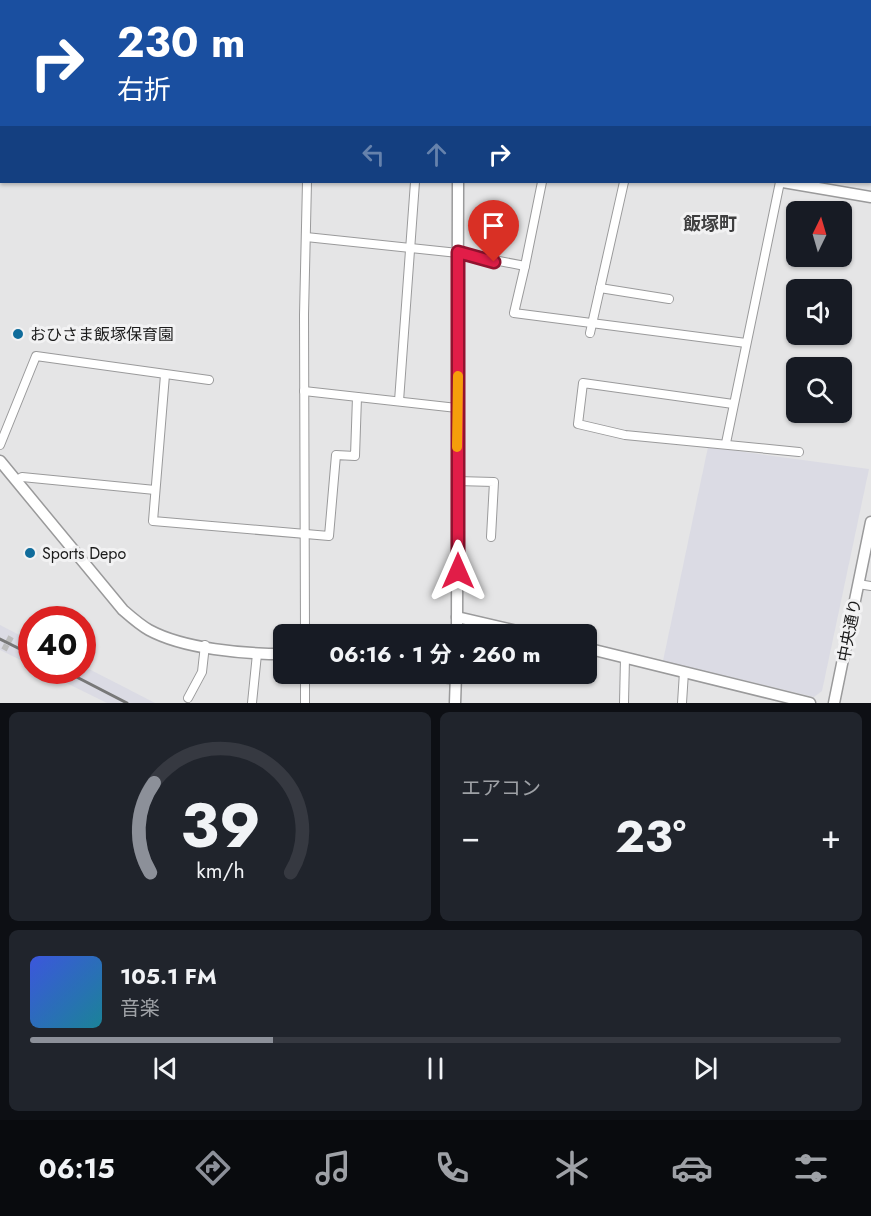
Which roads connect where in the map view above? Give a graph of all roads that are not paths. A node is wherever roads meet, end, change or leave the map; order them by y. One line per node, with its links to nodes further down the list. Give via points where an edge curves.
1 (307, 183): 9 (street)
2 (415, 183): 10 (street)
3 (458, 183): 11 (street)
4 (542, 183): 12 (street)
5 (624, 183): 13 (street)
6 (781, 183): 17 (street)
7 (787, 183): 8 (street)
8 (871, 197)
9 (306, 237): 10 (street); 20 (street)
10 (412, 248): 11 (street); 22 (street)
11 (458, 252): 12 (street); 24 (street)
12 (525, 266): 15 (street, via 514,313)
13 (600, 288): 14 (street); 15 (street)
14 (669, 299)
15 (592, 323): 16 (street); 17 (street)
16 (590, 333)
17 (746, 343): 23 (street)
18 (165, 375): 19 (street); 26 (street, via 36,356); 31 (street)
19 (209, 380)
20 (304, 392): 21 (street); 33 (street)
21 (357, 397): 22 (street); 33 (street, via 355,456 336,455 329,536)
22 (399, 401): 24 (street)
23 (733, 404): 25 (street); 25 (street, via 583,383 578,424 625,435)
24 (457, 408): 30 (street)
25 (726, 443): 27 (street)
26 (0, 445)
27 (799, 452)
28 (0, 461): 29 (street)
29 (17, 480): 31 (street, via 22,477); 41 (street, via 131,616 165,637)
30 (457, 481): 34 (street, via 494,482); 37 (street)
31 (155, 490): 33 (street, via 153,521)
32 (871, 522): 35 (street, 中央通り)
33 (304, 534): 38 (street)
34 (491, 537)
35 (858, 584): 36 (street); 56 (street, 中央通り)
36 (871, 586)
37 (458, 616): 39 (street); 40 (street)
38 (305, 624)
39 (458, 624)
40 (490, 624)
41 (205, 645): 43 (street); 49 (street, via 202,672)
42 (597, 651): 45 (street)
43 (257, 654): 44 (street); 50 (street)
44 (273, 654)
45 (625, 658): 46 (street); 53 (street)
46 (684, 672): 54 (street); 55 (street)
47 (305, 684): 51 (street)
48 (456, 684): 52 (street)
49 (188, 698)
50 (252, 703)
51 (305, 703)
52 (455, 703)
53 (624, 703)
54 (682, 703)
55 (810, 703)
56 (834, 703)

